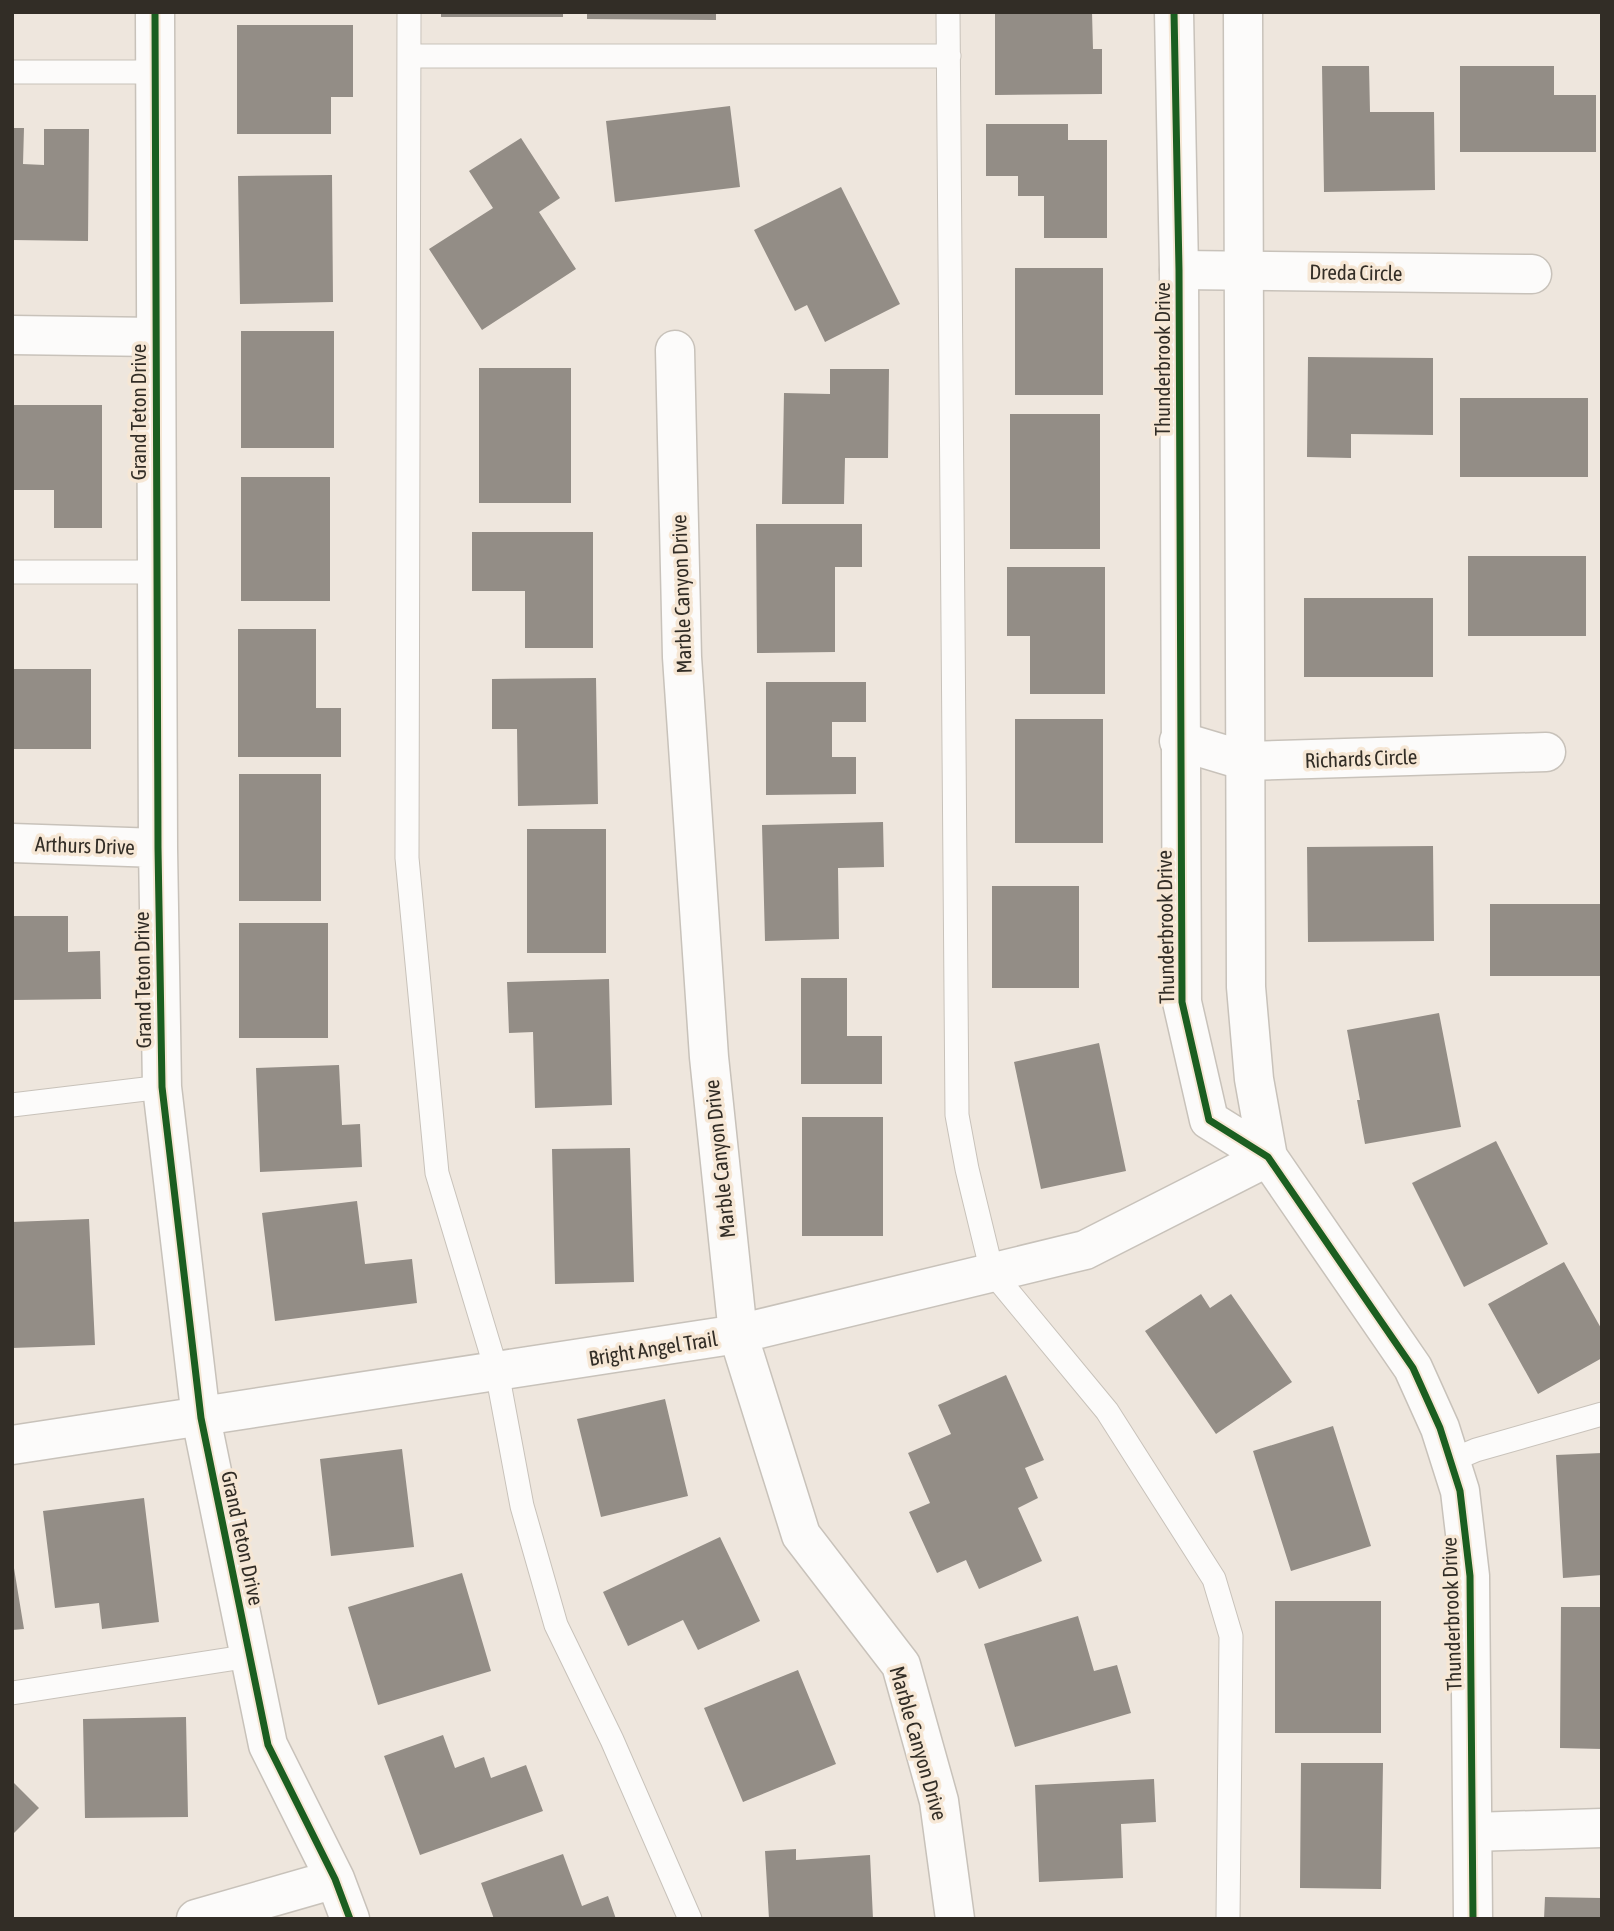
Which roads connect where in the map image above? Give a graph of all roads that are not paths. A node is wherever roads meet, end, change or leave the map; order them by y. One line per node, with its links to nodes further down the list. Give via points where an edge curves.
1 (155, 12): 9 (street, Grand Teton Drive)
2 (409, 12): 6 (lane)
3 (948, 12): 7 (lane)
4 (1174, 12): 10 (street, Thunderbrook Drive)
5 (1243, 12): 11 (street, Thunderbrook Drive)
6 (409, 56): 7 (lane); 28 (lane, via 407,858 437,1173)
7 (949, 56): 26 (lane, via 957,1115)
8 (12, 72): 9 (lane)
9 (155, 72): 14 (street, Grand Teton Drive)
10 (1179, 270): 11 (street, Dreda Circle); 18 (street, Thunderbrook Drive)
11 (1245, 270): 12 (street, Dreda Circle); 20 (street, Thunderbrook Drive)
12 (1532, 274)
13 (12, 335): 14 (street)
14 (156, 337): 17 (street, Grand Teton Drive)
15 (675, 350): 27 (street, Marble Canyon Drive, via 685,698 709,1057)
16 (12, 572): 17 (lane)
17 (157, 572): 22 (street, Grand Teton Drive)
18 (1179, 741): 20 (street, Richards Circle); 25 (street, Thunderbrook Drive, via 1182,1002 1209,1120)
19 (1546, 752): 20 (street, Richards Circle)
20 (1246, 761): 25 (street, Thunderbrook Drive, via 1246,987 1254,1079)
21 (12, 843): 22 (street, Arthurs Drive)
22 (158, 848): 23 (street, Grand Teton Drive)
23 (162, 1087): 24 (lane); 30 (street, Grand Teton Drive)
24 (12, 1105)
25 (1268, 1157): 26 (street, Bright Angel Trail, via 1085,1250); 32 (street, Thunderbrook Drive, via 1413,1368)
26 (992, 1272): 27 (street, Bright Angel Trail); 42 (lane, via 1107,1411 1214,1579 1231,1636)
27 (738, 1335): 28 (street, Bright Angel Trail); 41 (street, Marble Canyon Drive, via 801,1535 901,1665 939,1801)
28 (496, 1372): 30 (street, Bright Angel Trail); 40 (lane, via 522,1506 556,1625)
29 (1602, 1414): 32 (lane)
30 (201, 1418): 31 (street, Bright Angel Trail); 33 (street, Grand Teton Drive)
31 (12, 1445)
32 (1451, 1461): 36 (street, Thunderbrook Drive, via 1460,1491 1471,1576)
33 (250, 1656): 34 (lane); 37 (street, Grand Teton Drive, via 268,1745)
34 (12, 1693)
35 (1602, 1828): 36 (street)
36 (1473, 1832): 43 (street, Thunderbrook Drive)
37 (335, 1879): 38 (street); 39 (street, Grand Teton Drive)
38 (196, 1919)
39 (350, 1919)
40 (690, 1919)
41 (955, 1919)
42 (1228, 1919)
43 (1473, 1919)

